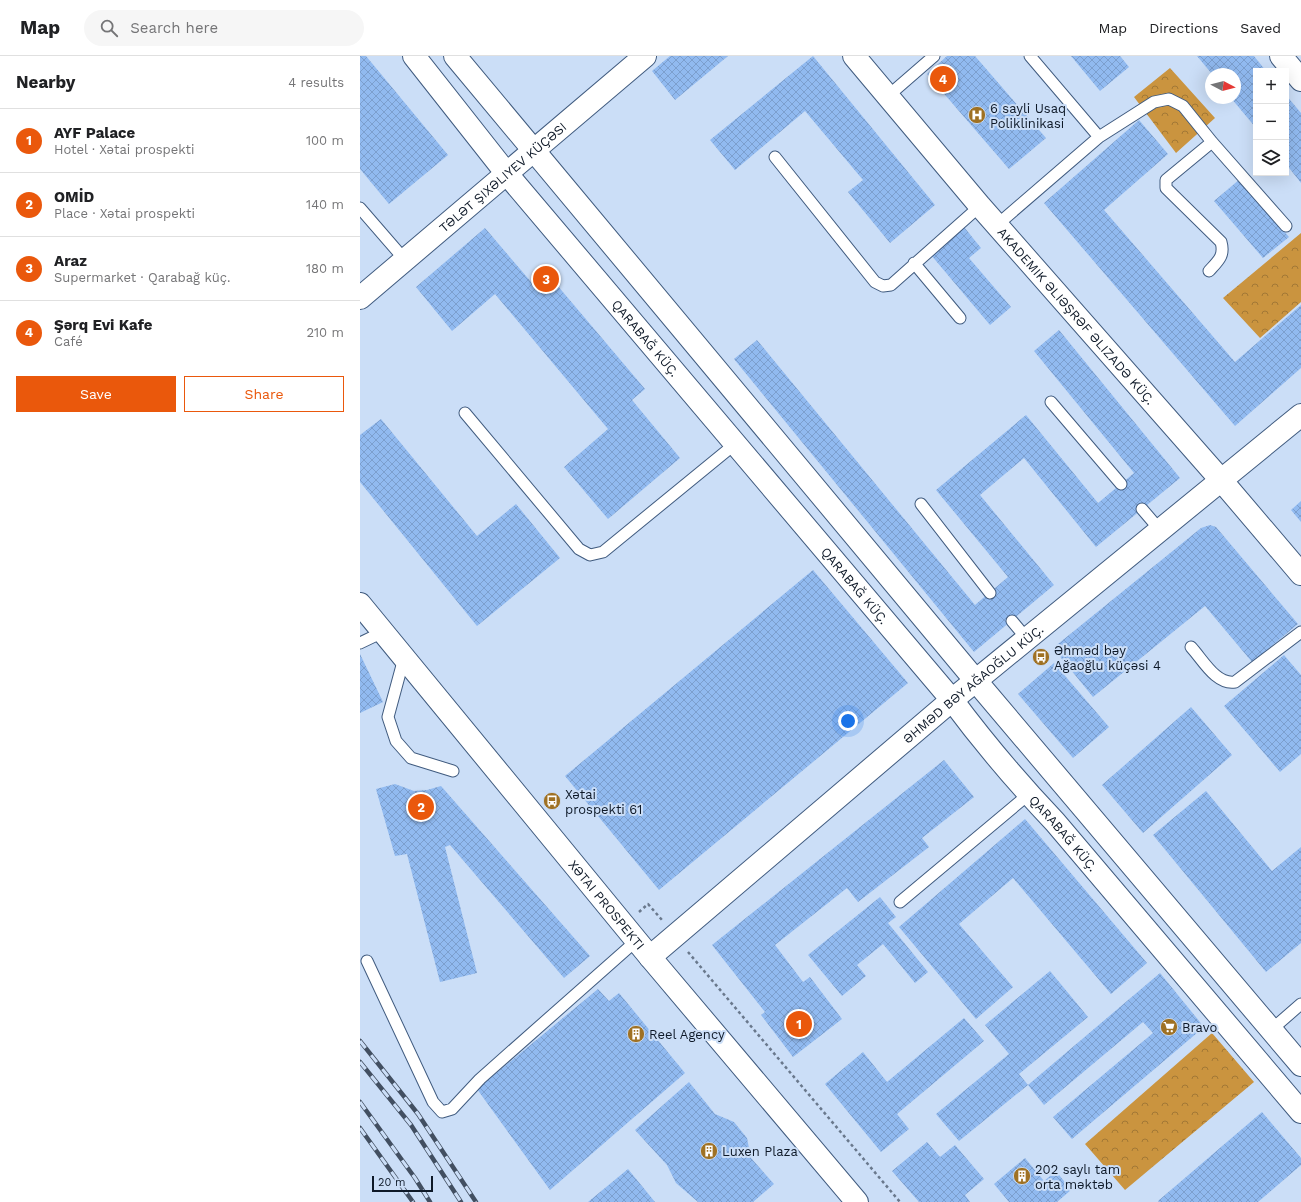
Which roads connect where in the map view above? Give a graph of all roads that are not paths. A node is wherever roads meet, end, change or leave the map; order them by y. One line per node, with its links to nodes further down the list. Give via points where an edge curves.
1 (414, 56): 14 (street, QARABAĞ KÜÇ.)
2 (455, 56): 12 (street)
3 (645, 56): 12 (street)
4 (854, 56): 9 (street, AKADEMIK ƏLIƏŞRƏF ƏLIZADƏ KÜÇ.)
5 (934, 56): 9 (lane)
6 (1030, 56): 10 (lane)
7 (1281, 56): 8 (street)
8 (1301, 80)
9 (888, 96): 15 (street, AKADEMIK ƏLIƏŞRƏF ƏLIZADƏ KÜÇ.)
10 (1099, 137): 11 (lane, via 1154,102 1169,99 1183,106); 17 (lane)
11 (1212, 142): 18 (lane); 21 (lane, via 1166,180 1165,184 1166,188 1221,242 1221,258)
12 (535, 151): 14 (street); 43 (street)
13 (775, 157): 20 (lane, via 875,282 883,286 891,285)
14 (507, 174): 19 (street); 27 (street, QARABAĞ KÜÇ.)
15 (980, 206): 17 (street, AKADEMIK ƏLIƏŞRƏF ƏLIZADƏ KÜÇ.); 20 (lane)
16 (360, 208): 19 (lane)
17 (997, 225): 28 (street, AKADEMIK ƏLIƏŞRƏF ƏLIZADƏ KÜÇ.)
18 (1286, 226)
19 (405, 260): 22 (street)
20 (914, 264): 23 (lane)
21 (1209, 270)
22 (360, 298)
23 (960, 318)
24 (1051, 402): 29 (lane)
25 (465, 413): 27 (lane, via 579,549 590,555 603,552)
26 (1301, 415): 28 (street, ƏHMƏD BƏY AĞAOĞLU KÜÇ.)
27 (735, 444): 44 (street, QARABAĞ KÜÇ.)
28 (1221, 480): 32 (street, ƏHMƏD BƏY AĞAOĞLU KÜÇ.); 33 (street, AKADEMIK ƏLIƏŞRƏF ƏLIZADƏ KÜÇ.)
29 (1122, 484)
30 (921, 504): 34 (lane)
31 (1142, 509): 32 (lane)
32 (1160, 530): 39 (street, ƏHMƏD BƏY AĞAOĞLU KÜÇ.)
33 (1301, 574)
34 (990, 592)
35 (360, 604): 37 (street, XƏTAI PROSPEKTI)
36 (1012, 621): 39 (lane)
37 (383, 632): 40 (lane); 42 (street, XƏTAI PROSPEKTI)
38 (1301, 632): 41 (lane, via 1235,682 1228,683 1220,681)
39 (1027, 639): 43 (street, ƏHMƏD BƏY AĞAOĞLU KÜÇ.)
40 (360, 643)
41 (1192, 647)
42 (404, 658): 45 (lane, via 388,717 396,741 411,758); 52 (street, XƏTAI PROSPEKTI)
43 (976, 681): 44 (street, ƏHMƏD BƏY AĞAOĞLU KÜÇ.); 47 (street)
44 (952, 700): 46 (street, QARABAĞ KÜÇ.); 52 (street, ƏHMƏD BƏY AĞAOĞLU KÜÇ., via 688,926)
45 (453, 771)
46 (1028, 794): 48 (street, QARABAĞ KÜÇ.); 51 (lane)
47 (1079, 802): 48 (street); 49 (street)
48 (1055, 822): 50 (street, QARABAĞ KÜÇ.)
49 (1140, 875): 50 (street); 55 (street)
50 (1117, 895): 57 (street, QARABAĞ KÜÇ.)
51 (900, 902)
52 (643, 949): 53 (lane, via 480,1078 452,1109 442,1112 433,1102); 58 (street, XƏTAI PROSPEKTI)
53 (367, 960)
54 (1301, 1004): 55 (lane)
55 (1271, 1030): 56 (street)
56 (1301, 1065)
57 (1301, 1112)
58 (857, 1202)

